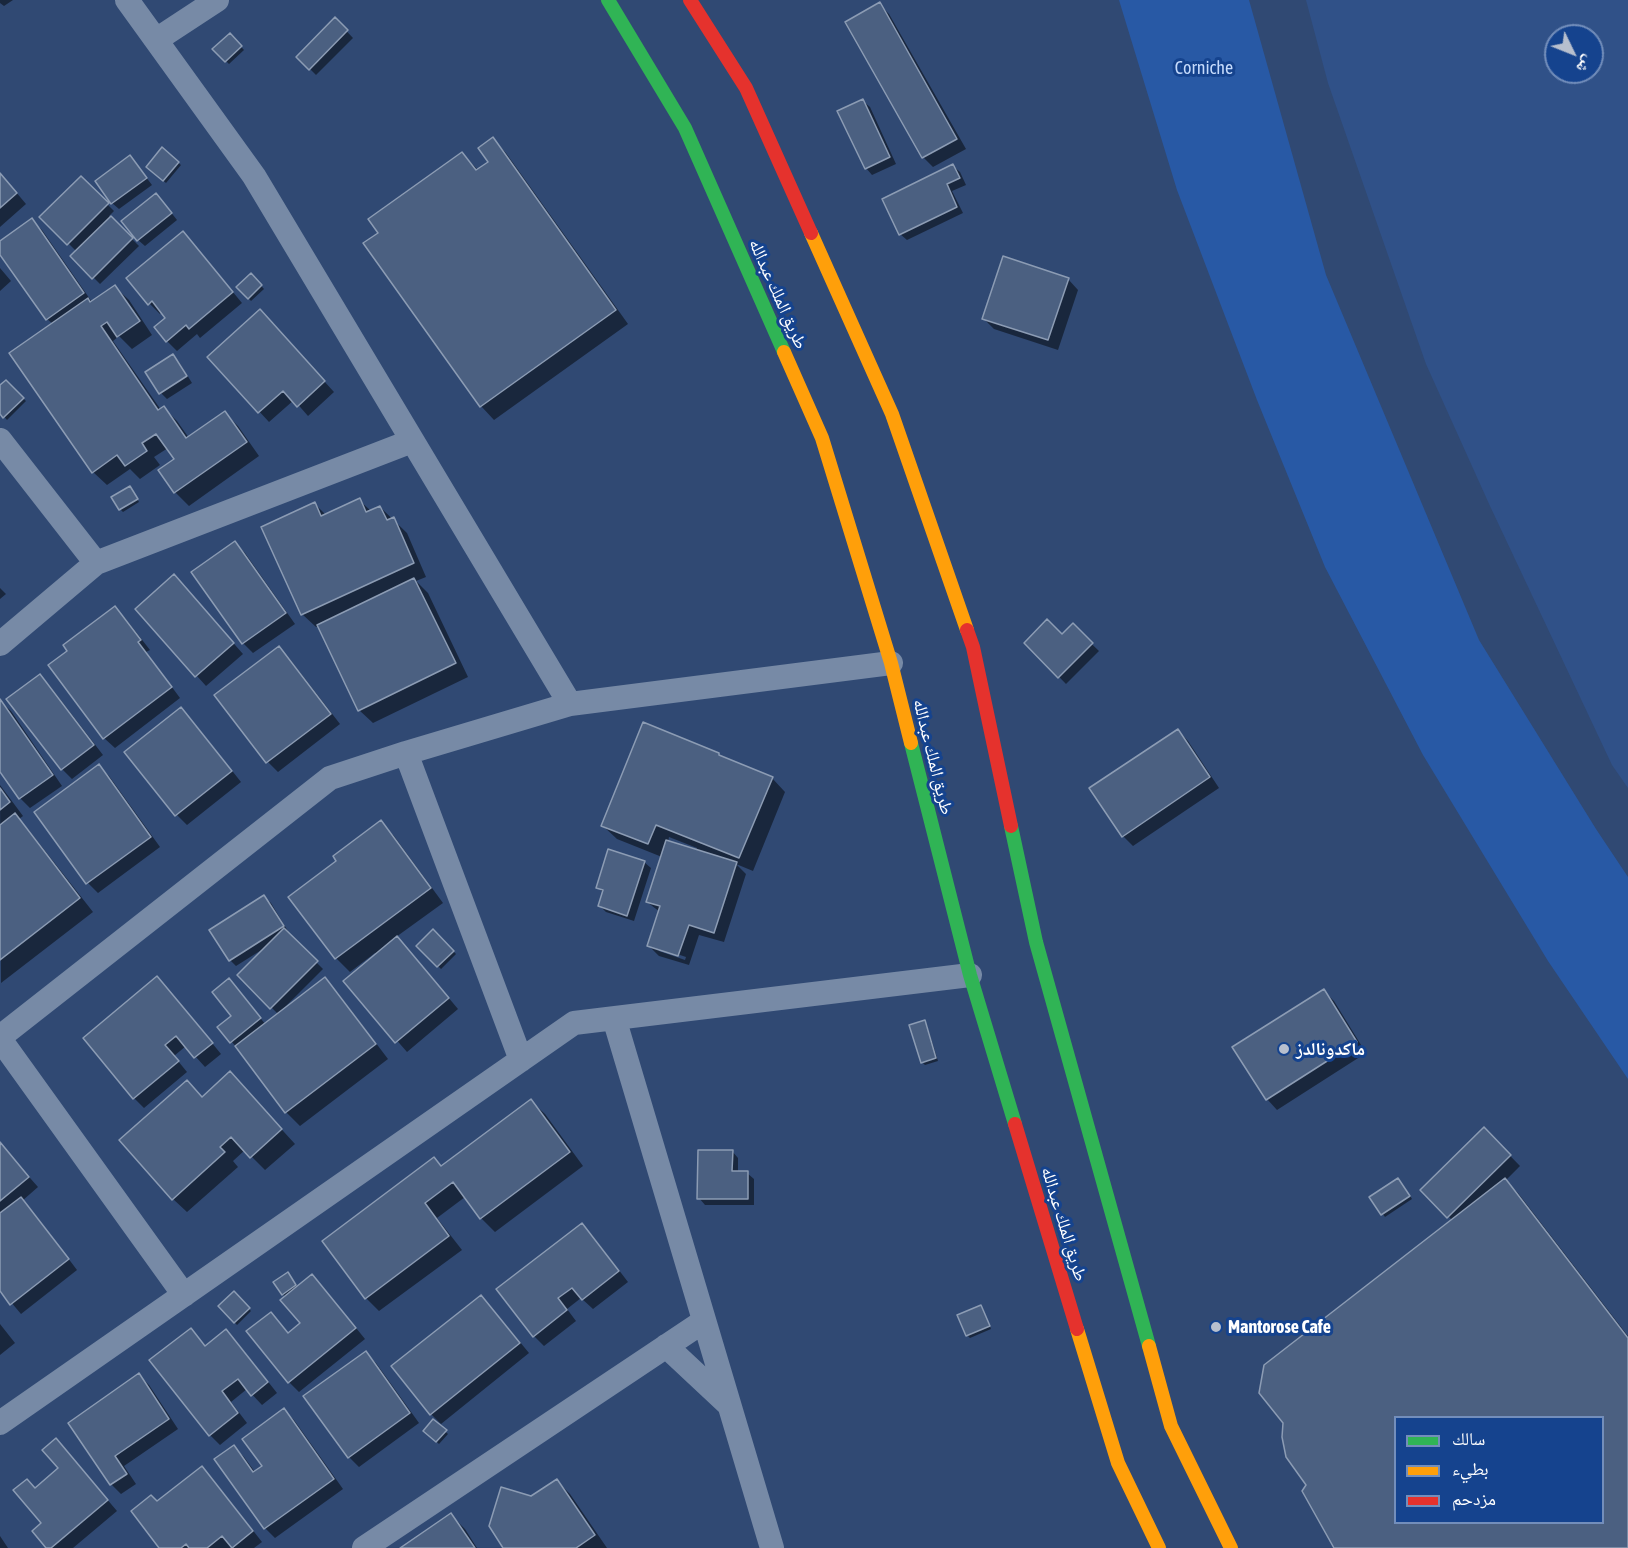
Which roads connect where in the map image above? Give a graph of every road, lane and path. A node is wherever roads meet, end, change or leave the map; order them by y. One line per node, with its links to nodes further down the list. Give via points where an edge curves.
1 (127, 0): 5 (street)
2 (217, 0): 5 (street)
3 (608, 0): 10 (street, طريق الملك عبدالله, via 684,128 822,438)
4 (690, 0): 25 (street, via 746,88 892,414 973,646 1036,942 1171,1426)
5 (156, 40): 7 (street, via 254,176)
6 (0, 440): 8 (street)
7 (412, 441): 8 (street); 11 (street)
8 (96, 563): 9 (street)
9 (0, 644)
10 (891, 663): 11 (street); 13 (street, طريق الملك عبدالله)
11 (570, 704): 12 (street)
12 (406, 753): 15 (street, via 330,778); 16 (street)
13 (970, 975): 14 (street); 24 (street, طريق الملك عبدالله, via 1118,1462)
14 (614, 1018): 16 (street, via 574,1023); 18 (street)
15 (0, 1038): 17 (street)
16 (521, 1060): 17 (street)
17 (184, 1295): 21 (street)
18 (704, 1321): 19 (street); 20 (street)
19 (666, 1346): 20 (street); 22 (street)
20 (729, 1405): 23 (street)
21 (0, 1423)
22 (364, 1548)
23 (772, 1548)
24 (1159, 1548)
25 (1231, 1548)

